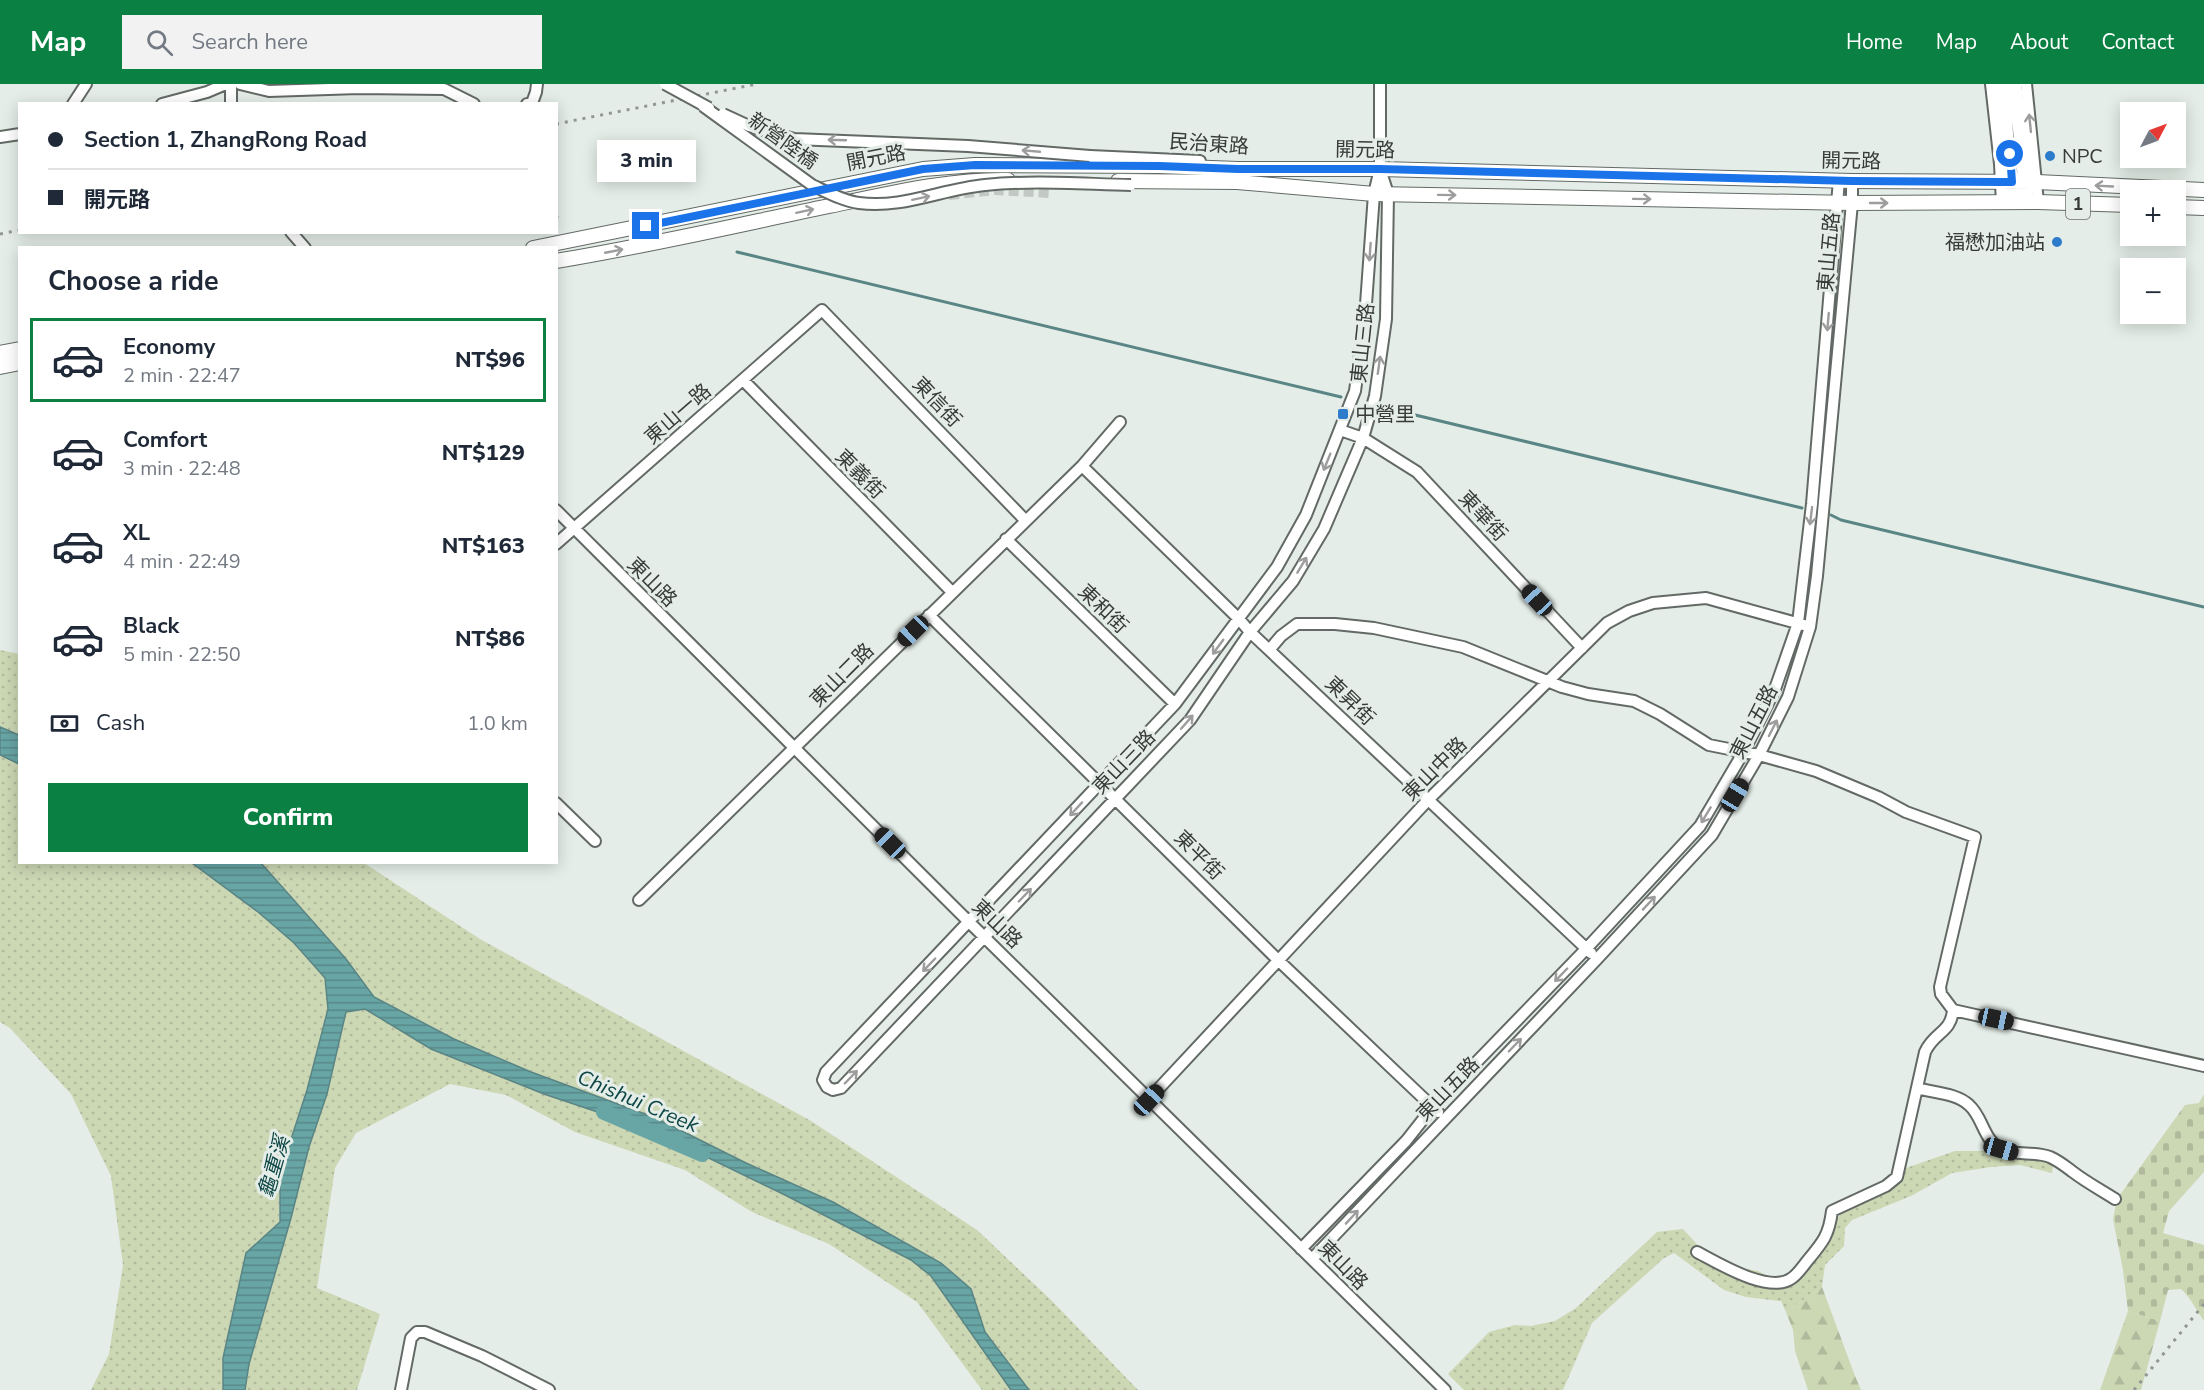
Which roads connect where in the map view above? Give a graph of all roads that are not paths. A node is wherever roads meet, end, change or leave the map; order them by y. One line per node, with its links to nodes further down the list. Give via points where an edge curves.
1 (86, 84): 12 (street)
2 (226, 84): 13 (street)
3 (231, 84): 14 (street)
4 (240, 84): 15 (street, via 269,91 444,89)
5 (537, 84): 16 (street)
6 (665, 84): 17 (street, 新營陸橋, bridge)
7 (1380, 84): 25 (street, 東山三路)
8 (1991, 84): 27 (street)
9 (2001, 84): 22 (main road)
10 (2014, 84): 22 (main road)
11 (2026, 84): 27 (street, one-way to 11)
12 (74, 102)
13 (170, 102)
14 (231, 102)
15 (470, 102)
16 (531, 102)
17 (703, 106): 23 (street, 新營陸橋, one-way to 17, bridge, via 794,139 749,126); 28 (street, 新營陸橋, one-way to 28, bridge, via 812,185 857,203 885,204 983,185)
18 (18, 134): 19 (street)
19 (0, 137)
20 (941, 139): 21 (street)
21 (920, 146)
22 (2016, 153): 27 (main road)
23 (1090, 156): 24 (street, 民治東路)
24 (1326, 169): 25 (main road, 開元路 / 1); 39 (main road, 開元路 / 1, via 975,165 923,169)
25 (1380, 169): 26 (main road, 開元路 / 1); 31 (street, 東山三路)
26 (1846, 180): 27 (main road, 開元路 / 1); 33 (street, 東山五路)
27 (2019, 182): 29 (main road, 開元路 / 1, one-way to 27); 32 (main road); 32 (street)
28 (1131, 185): 30 (street, 開元路)
29 (2204, 190)
30 (1329, 191): 31 (main road, 開元路 / 1); 40 (main road, 開元路 / 1, one-way to 30, via 930,185 989,179 1237,182)
31 (1381, 194): 33 (main road, 開元路 / 1, one-way to 33); 48 (street, 東山三路, one-way to 48, via 1355,391); 49 (street, 東山三路, one-way to 31, via 1375,396 1386,319)
32 (2020, 202): 33 (main road, 開元路 / 1, one-way to 32); 34 (main road, 開元路 / 1)
33 (1845, 203): 59 (street, 東山五路, one-way to 59); 60 (street, 東山五路, via 1825,507)
34 (2120, 205)
35 (2186, 207): 36 (main road)
36 (2204, 208)
37 (293, 234): 38 (street)
38 (303, 246)
39 (543, 246)
40 (558, 261)
41 (822, 310): 46 (street, 東山一路); 52 (street, 東信街)
42 (18, 349): 43 (main road)
43 (0, 353)
44 (18, 363): 45 (main road)
45 (0, 367)
46 (743, 380): 53 (street, 東山一路); 56 (street, 東義街)
47 (1120, 422): 50 (street, 東山二路)
48 (1340, 430): 49 (street, 東華街); 58 (street, 東山三路, one-way to 58, via 1306,515 1277,567)
49 (1363, 438): 61 (street, 東山三路, one-way to 49, via 1293,581 1324,529); 62 (street, 東華街, via 1417,472)
50 (1082, 466): 52 (street, 東山二路); 58 (street, 東昇街)
51 (558, 512): 53 (street, 東山路)
52 (1025, 520): 54 (street, 東山二路)
53 (574, 529): 55 (street, 東山一路); 66 (street, 東山路)
54 (1006, 539): 56 (street, 東山二路); 65 (street, 東和街)
55 (558, 542)
56 (952, 592): 57 (street, 東山二路)
57 (929, 615): 66 (street, 東山二路); 69 (street, 東平街)
58 (1239, 619): 61 (street, 東昇街); 65 (street, 東山三路, one-way to 65)
59 (1798, 623): 60 (street, 東山中路); 62 (street, 東山中路, via 1706,598 1653,603 1607,622); 67 (street, 東山五路, via 1775,689)
60 (1810, 627): 68 (street, 東山五路, one-way to 60, via 1788,697)
61 (1250, 632): 63 (street, 東昇街); 70 (street, 東山三路, one-way to 61, via 1190,720)
62 (1582, 648): 64 (street, 東山中路)
63 (1269, 649): 64 (street, via 1297,624 1374,628 1462,647); 71 (street, 東昇街)
64 (1549, 681): 67 (street, via 1588,694 1634,701 1709,745); 71 (street, 東山中路)
65 (1175, 704): 69 (street, 東山三路)
66 (794, 748): 74 (street, 東山二路); 75 (street, 東山路)
67 (1743, 753): 68 (street); 77 (street, 東山五路, one-way to 77, via 1700,826)
68 (1759, 755): 78 (street, 東山五路, one-way to 68, via 1712,835); 80 (street, via 1816,771 1906,812 1975,837 1940,987)
69 (1101, 783): 70 (street, 東平街); 75 (street, 東山三路, one-way to 75)
70 (1115, 797): 76 (street, 東山三路, one-way to 70); 79 (street, 東平街)
71 (1428, 800): 77 (street, 東昇街); 79 (street, 東山中路)
72 (558, 805): 73 (street)
73 (595, 841)
74 (639, 900)
75 (969, 923): 76 (street, 東山路); 76 (street, 東山三路, one-way to 76, via 826,1072 826,1087 841,1088)
76 (985, 937): 83 (street, 東山路)
77 (1586, 949): 78 (street, 東昇街); 84 (street, 東山五路, one-way to 84)
78 (1597, 959): 85 (street, 東山五路, one-way to 78)
79 (1280, 961): 83 (street, 東山中路); 84 (street, 東平街)
80 (1953, 1010): 81 (street); 82 (street, via 1952,1021 1925,1052)
81 (2204, 1066)
82 (1917, 1088): 86 (street, via 1968,1104 1978,1114 1993,1144 2001,1149 2060,1161); 88 (street, via 1897,1177 1832,1211 1823,1243 1791,1279 1775,1284 1746,1276)
83 (1149, 1100): 87 (street, 東山路)
84 (1432, 1108): 85 (street, 東平街); 87 (street, 東山五路, via 1406,1141)
85 (1445, 1118): 89 (street, 東山五路, one-way to 85)
86 (2115, 1199)
87 (1301, 1249): 89 (street, 東山路)
88 (1697, 1252)
89 (1312, 1259): 92 (street, 東山路)
90 (401, 1390): 91 (street, via 411,1338 417,1332 425,1332)
91 (549, 1390)
92 (1445, 1390)

